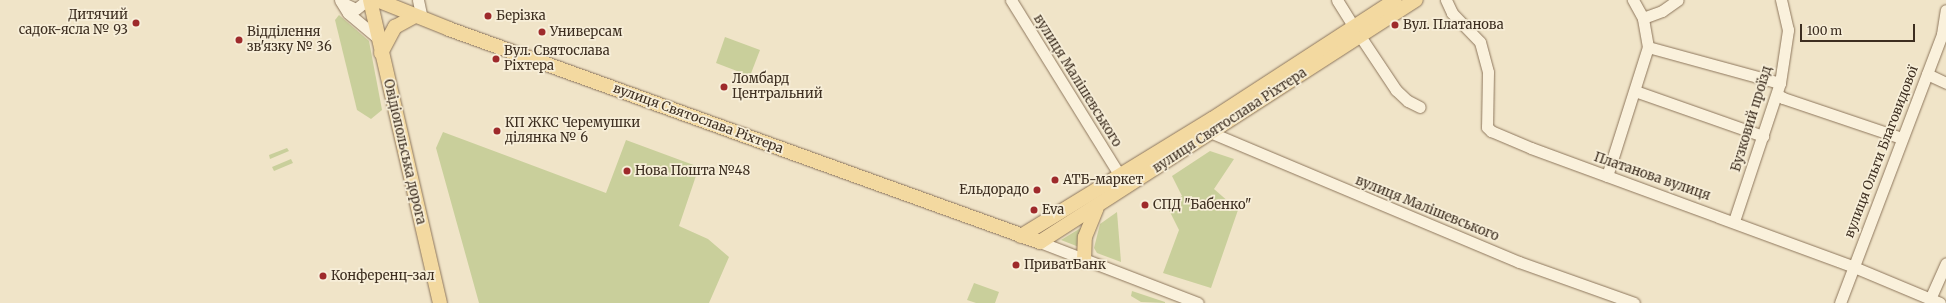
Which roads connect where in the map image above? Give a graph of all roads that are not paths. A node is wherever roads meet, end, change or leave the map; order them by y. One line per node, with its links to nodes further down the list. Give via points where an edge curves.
1 (369, 0): 12 (street, via 356,10 348,8); 17 (main road, Овідіопольська дорога)
2 (377, 0): 14 (main road, вулиця Святослава Ріхтера)
3 (418, 0): 14 (street)
4 (1011, 0): 28 (street, вулиця Малішевського)
5 (1337, 0): 16 (street)
6 (1395, 0): 16 (main road, вулиця Святослава Ріхтера)
7 (1416, 0): 16 (main road, вулиця Святослава Ріхтера)
8 (1446, 0): 29 (street, Платанова вулиця, via 1452,13 1480,42 1488,72 1487,127 1530,148)
9 (1633, 0): 15 (street)
10 (1678, 0): 15 (street, via 1662,12)
11 (1781, 0): 22 (street, Бузковий проїзд, via 1788,30)
12 (340, 1): 17 (street, via 348,13)
13 (1946, 10): 20 (street, вулиця Ольги Благовидової, via 1942,34)
14 (419, 17): 19 (main road, via 395,27); 32 (main road, вулиця Святослава Ріхтера)
15 (1643, 18): 18 (street)
16 (1357, 32): 24 (street, via 1396,90 1408,101); 25 (main road, вулиця Святослава Ріхтера); 28 (main road, вулиця Святослава Ріхтера)
17 (378, 38): 19 (main road, Овідіопольська дорога)
18 (1648, 47): 22 (street); 23 (street)
19 (381, 53): 38 (main road, Овідіопольська дорога)
20 (1927, 74): 21 (street); 27 (street, вулиця Ольги Благовидової)
21 (1946, 83)
22 (1779, 88): 26 (street, Бузковий проїзд); 27 (street, via 1783,98)
23 (1636, 91): 26 (street); 29 (street)
24 (1420, 107)
25 (1212, 133): 30 (main road, вулиця Святослава Ріхтера); 40 (street, вулиця Малішевського, via 1519,262)
26 (1763, 136): 31 (street, Бузковий проїзд)
27 (1901, 138): 36 (street, вулиця Ольги Благовидової)
28 (1120, 176): 32 (main road, вулиця Святослава Ріхтера)
29 (1607, 176): 31 (street, Платанова вулиця)
30 (1097, 207): 33 (main road, вулиця Святослава Ріхтера); 34 (main road, via 1085,237)
31 (1734, 221): 36 (street, Платанова вулиця)
32 (1021, 236): 33 (main road, вулиця Святослава Ріхтера)
33 (1040, 242): 34 (street)
34 (1084, 261): 39 (street)
35 (1946, 263): 37 (street)
36 (1854, 267): 37 (street, Платанова вулиця); 41 (street, вулиця Ольги Благовидової)
37 (1935, 301)
38 (440, 303)
39 (1198, 303)
40 (1634, 303)
41 (1840, 303)

